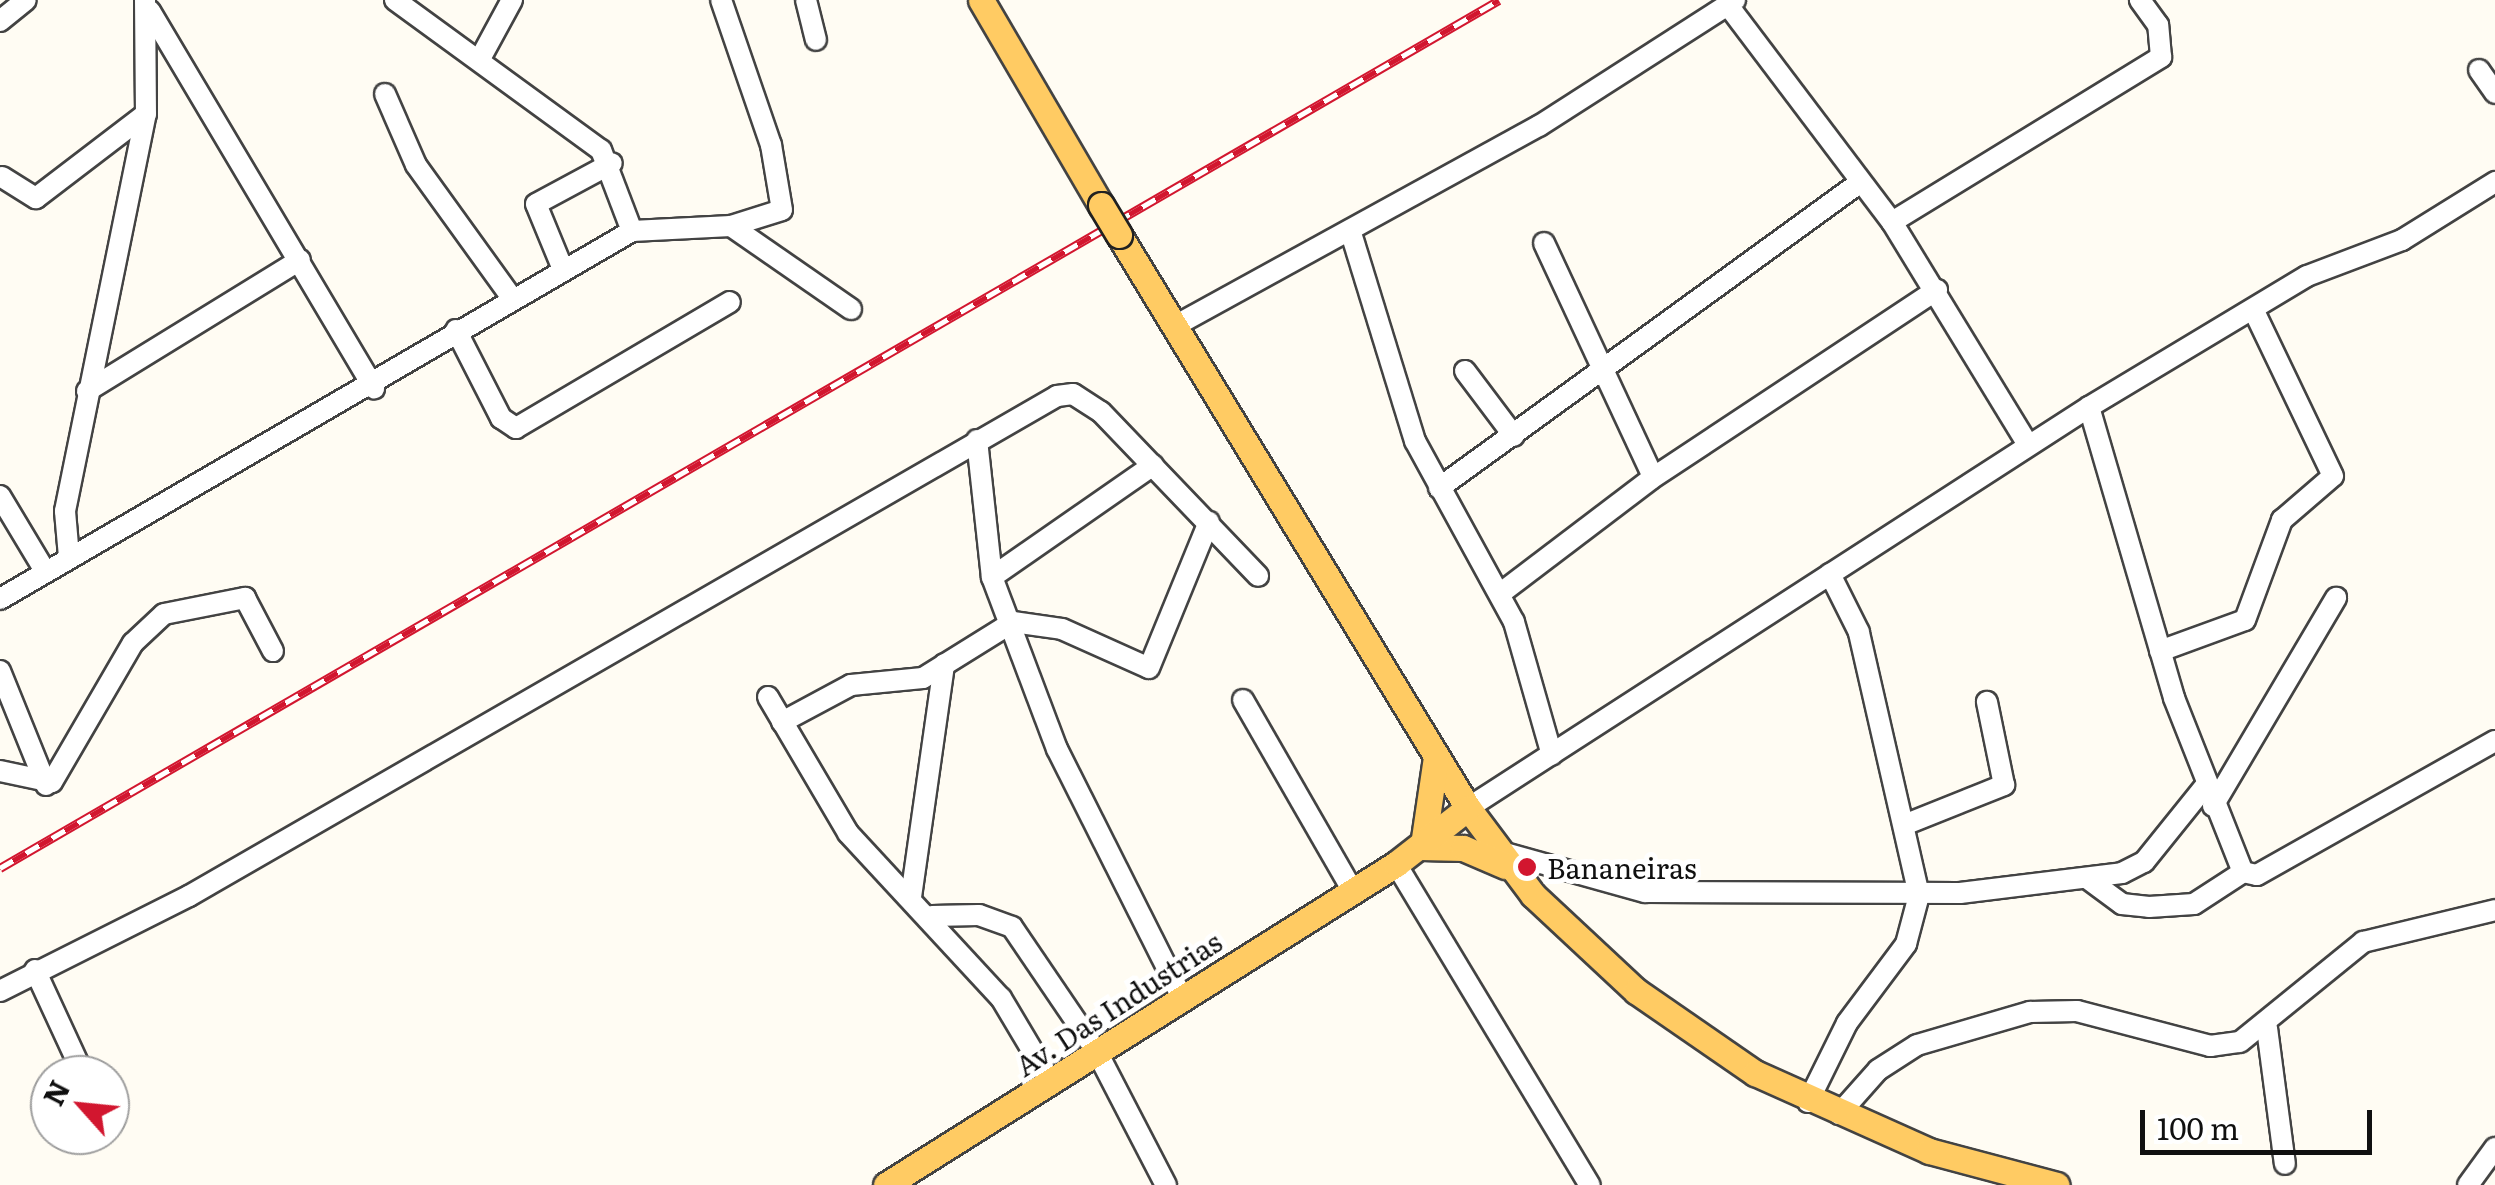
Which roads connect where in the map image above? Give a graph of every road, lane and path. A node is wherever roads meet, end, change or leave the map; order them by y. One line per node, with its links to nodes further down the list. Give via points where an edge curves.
1 (26, 0): 9 (street)
2 (395, 0): 11 (street)
3 (512, 0): 11 (street)
4 (721, 0): 21 (street, via 786,197 782,210)
5 (806, 0): 10 (street)
6 (981, 0): 32 (main road, bridge)
7 (2140, 0): 20 (street, via 2158,25 2161,57)
8 (1731, 2): 19 (street); 23 (street)
9 (0, 21)
10 (816, 40)
11 (481, 57): 16 (street)
12 (2478, 70): 13 (street)
13 (2495, 93)
14 (385, 94): 28 (street, via 416,165)
15 (146, 114): 17 (street, via 36,198); 25 (street, via 145,0 176,64); 37 (street)
16 (612, 163): 22 (street); 26 (street, via 538,201)
17 (2, 177)
18 (2495, 182): 31 (street, via 2402,240 2307,276)
19 (1855, 186): 20 (street); 34 (street)
20 (1892, 222): 27 (street)
21 (731, 226): 22 (street); 30 (street)
22 (632, 232): 26 (street)
23 (1351, 232): 32 (street); 44 (street, via 1415,440)
24 (1544, 243): 34 (street)
25 (300, 260): 36 (street); 37 (street)
26 (562, 267): 28 (street)
27 (1938, 290): 41 (street); 43 (street)
28 (512, 298): 33 (street)
29 (730, 302): 33 (street, via 516,428 501,418)
30 (851, 309)
31 (2253, 309): 38 (street); 57 (street, via 2333,476 2282,520 2245,620)
32 (1173, 327): 66 (main road)
33 (456, 330): 36 (street)
34 (1601, 368): 39 (street); 43 (street)
35 (1465, 371): 39 (street)
36 (374, 389): 47 (street, via 204,473)
37 (86, 391): 47 (street, via 64,510)
38 (2089, 407): 41 (street); 57 (street)
39 (1514, 436): 44 (street)
40 (976, 440): 42 (street, via 1073,394); 51 (street); 82 (street, via 189,896)
41 (2028, 445): 49 (street)
42 (1153, 465): 46 (street); 51 (street)
43 (1653, 477): 52 (street)
44 (1439, 488): 52 (street)
45 (0, 496): 48 (street)
46 (1209, 522): 50 (street); 55 (street, via 1150,668 1062,629)
47 (68, 557): 48 (street)
48 (45, 571): 54 (street)
49 (1830, 574): 65 (street); 71 (street, via 1859,632)
50 (1258, 576)
51 (992, 577): 55 (street)
52 (1501, 593): 65 (street)
53 (2336, 598): 69 (street)
54 (0, 599)
55 (1013, 622): 58 (street); 84 (street, via 1057,749)
56 (273, 651): 68 (street, via 244,598 164,614 133,643)
57 (2160, 651): 69 (street)
58 (944, 664): 63 (street, via 910,682 851,685); 79 (street)
59 (0, 670): 68 (street)
60 (768, 697): 63 (street)
61 (1243, 700): 77 (street)
62 (1987, 702): 71 (street, via 2004,786)
63 (782, 722): 79 (street, via 848,833)
64 (2495, 741): 75 (street, via 2257,875)
65 (1552, 755): 70 (street)
66 (1436, 756): 70 (main road); 72 (main road)
67 (0, 770): 68 (street)
68 (46, 785)
69 (2209, 796): 75 (street); 76 (street, via 2144,862)
70 (1468, 808): 72 (main road, Av. Das Industrias); 73 (main road)
71 (1904, 825): 78 (street)
72 (1422, 846): 73 (main road); 74 (main road, Av. Das Industrias)
73 (1503, 859): 78 (street, via 1645,892 1780,886); 89 (main road, via 1636,991)
74 (1389, 868): 77 (main road, Av. Das Industrias); 95 (street)
75 (2244, 872): 76 (street, via 2194,904 2150,907 2122,904)
76 (2088, 879): 78 (street)
77 (1353, 891): 84 (main road, Av. Das Industrias)
78 (1919, 896): 89 (street, via 1906,944 1847,1023)
79 (912, 897): 81 (street)
80 (2495, 910): 85 (street, via 2363,942)
81 (932, 916): 86 (street, via 979,914 1012,927); 88 (street, via 1001,998)
82 (35, 970): 83 (street); 87 (street)
83 (0, 992)
84 (1182, 998): 86 (main road, Av. Das Industrias)
85 (2267, 1028): 90 (street, via 2210,1046 2077,1011 1991,1019 1918,1044 1878,1070); 92 (street)
86 (1097, 1052): 88 (main road, Av. Das Industrias); 94 (street)
87 (74, 1055)
88 (1051, 1082): 93 (main road, Av. Das Industrias)
89 (1808, 1102): 90 (main road)
90 (1839, 1114): 96 (main road)
91 (2495, 1148): 97 (street)
92 (2285, 1164)
93 (886, 1185)
94 (1166, 1185)
95 (1590, 1185)
96 (2057, 1185)
97 (2468, 1185)

